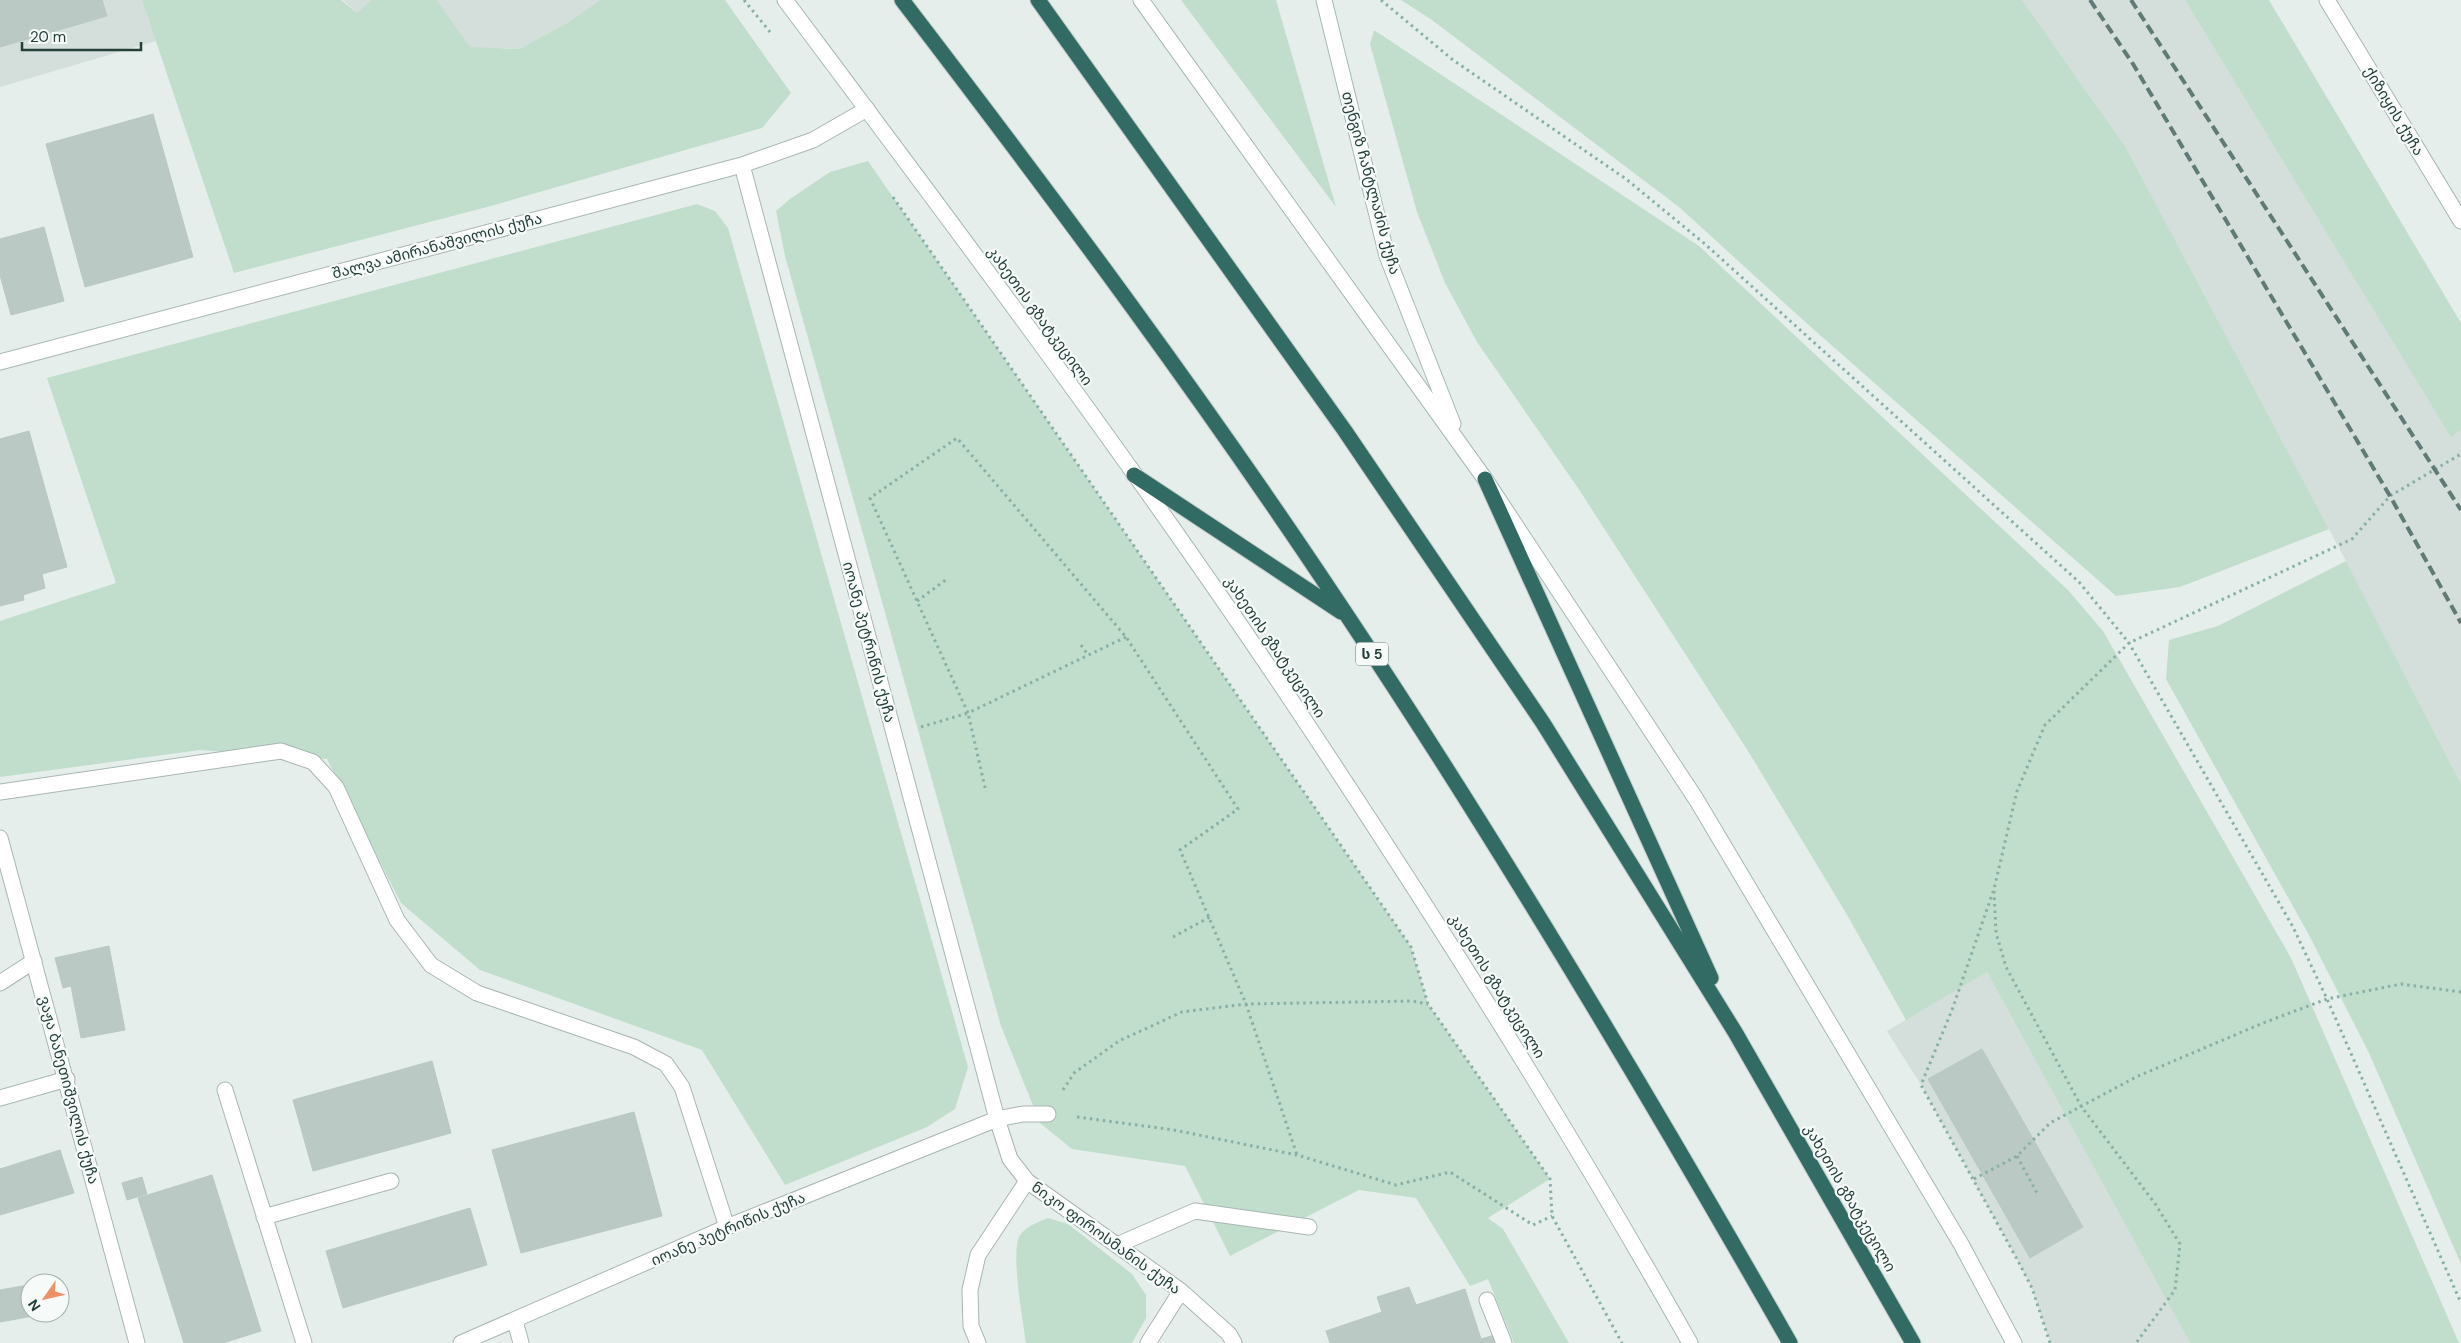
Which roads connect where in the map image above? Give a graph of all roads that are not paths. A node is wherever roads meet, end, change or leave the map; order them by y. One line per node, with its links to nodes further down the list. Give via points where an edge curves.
1 (785, 0): 7 (street, კახეთის გზატკეცილი)
2 (902, 0): 14 (highway, ს 5, via 1041,182 1187,384)
3 (1038, 0): 19 (highway, კახეთის გზატკეცილი, via 1345,431 1521,690)
4 (1141, 0): 11 (street)
5 (1324, 0): 11 (street, თენგიზ ჩანტლაძის ქუჩა, via 1387,256)
6 (2327, 0): 9 (street, ქიზიყის ქუჩა)
7 (867, 109): 8 (street, შალვა ამირანაშვილის ქუჩა, via 813,140); 12 (street, კახეთის გზატკეცილი)
8 (742, 165): 10 (street, შალვა ამირანაშვილის ქუჩა); 24 (street, იოანე პეტრიწის ქუჩა)
9 (2461, 221)
10 (0, 362)
11 (1462, 446): 13 (street)
12 (1134, 474): 14 (highway); 42 (street, კახეთის გზატკეცილი, via 1289,697 1446,936 1564,1126)
13 (1486, 479): 19 (highway); 45 (street, via 1696,799 1961,1244)
14 (1348, 617): 43 (highway, ს 5, via 1529,902)
15 (0, 792): 28 (street, via 282,751 313,762 336,787 397,920 431,965 477,993 634,1047 666,1064 682,1087)
16 (0, 838): 17 (street, ვაჟა ბანეთიშვილის ქუჩა)
17 (34, 961): 18 (street); 20 (street, ვაჟა ბანეთიშვილის ქუჩა)
18 (0, 982)
19 (1735, 1032): 44 (highway, კახეთის გზატკეცილი)
20 (67, 1079): 22 (street); 34 (street, ვაჟა ბანეთიშვილის ქუჩა)
21 (225, 1090): 27 (street)
22 (0, 1098)
23 (1048, 1114): 24 (street, იოანე პეტრიწის ქუჩა)
24 (997, 1119): 26 (street, ნიკო ფიროსმანის ქუჩა, via 1010,1159); 28 (street, იოანე პეტრიწის ქუჩა)
25 (391, 1181): 27 (street)
26 (1027, 1181): 30 (street, ნიკო ფიროსმანის ქუჩა); 38 (street, via 978,1255 970,1290 971,1326)
27 (264, 1217): 35 (street)
28 (727, 1227): 33 (street, იოანე პეტრიწის ქუჩა)
29 (1308, 1227): 30 (street, via 1195,1211)
30 (1117, 1245): 31 (street, ნიკო ფიროსმანის ქუჩა)
31 (1181, 1291): 39 (street); 40 (street, ნიკო ფიროსმანის ქუჩა, via 1229,1334)
32 (1487, 1300): 41 (street)
33 (515, 1322): 36 (street, იოანე პეტრიწის ქუჩა); 37 (street)
34 (138, 1343)
35 (304, 1343)
36 (461, 1343)
37 (521, 1343)
38 (978, 1343)
39 (1148, 1343)
40 (1234, 1343)
41 (1504, 1343)
42 (1690, 1343)
43 (1790, 1343)
44 (1913, 1343)
45 (2014, 1343)

